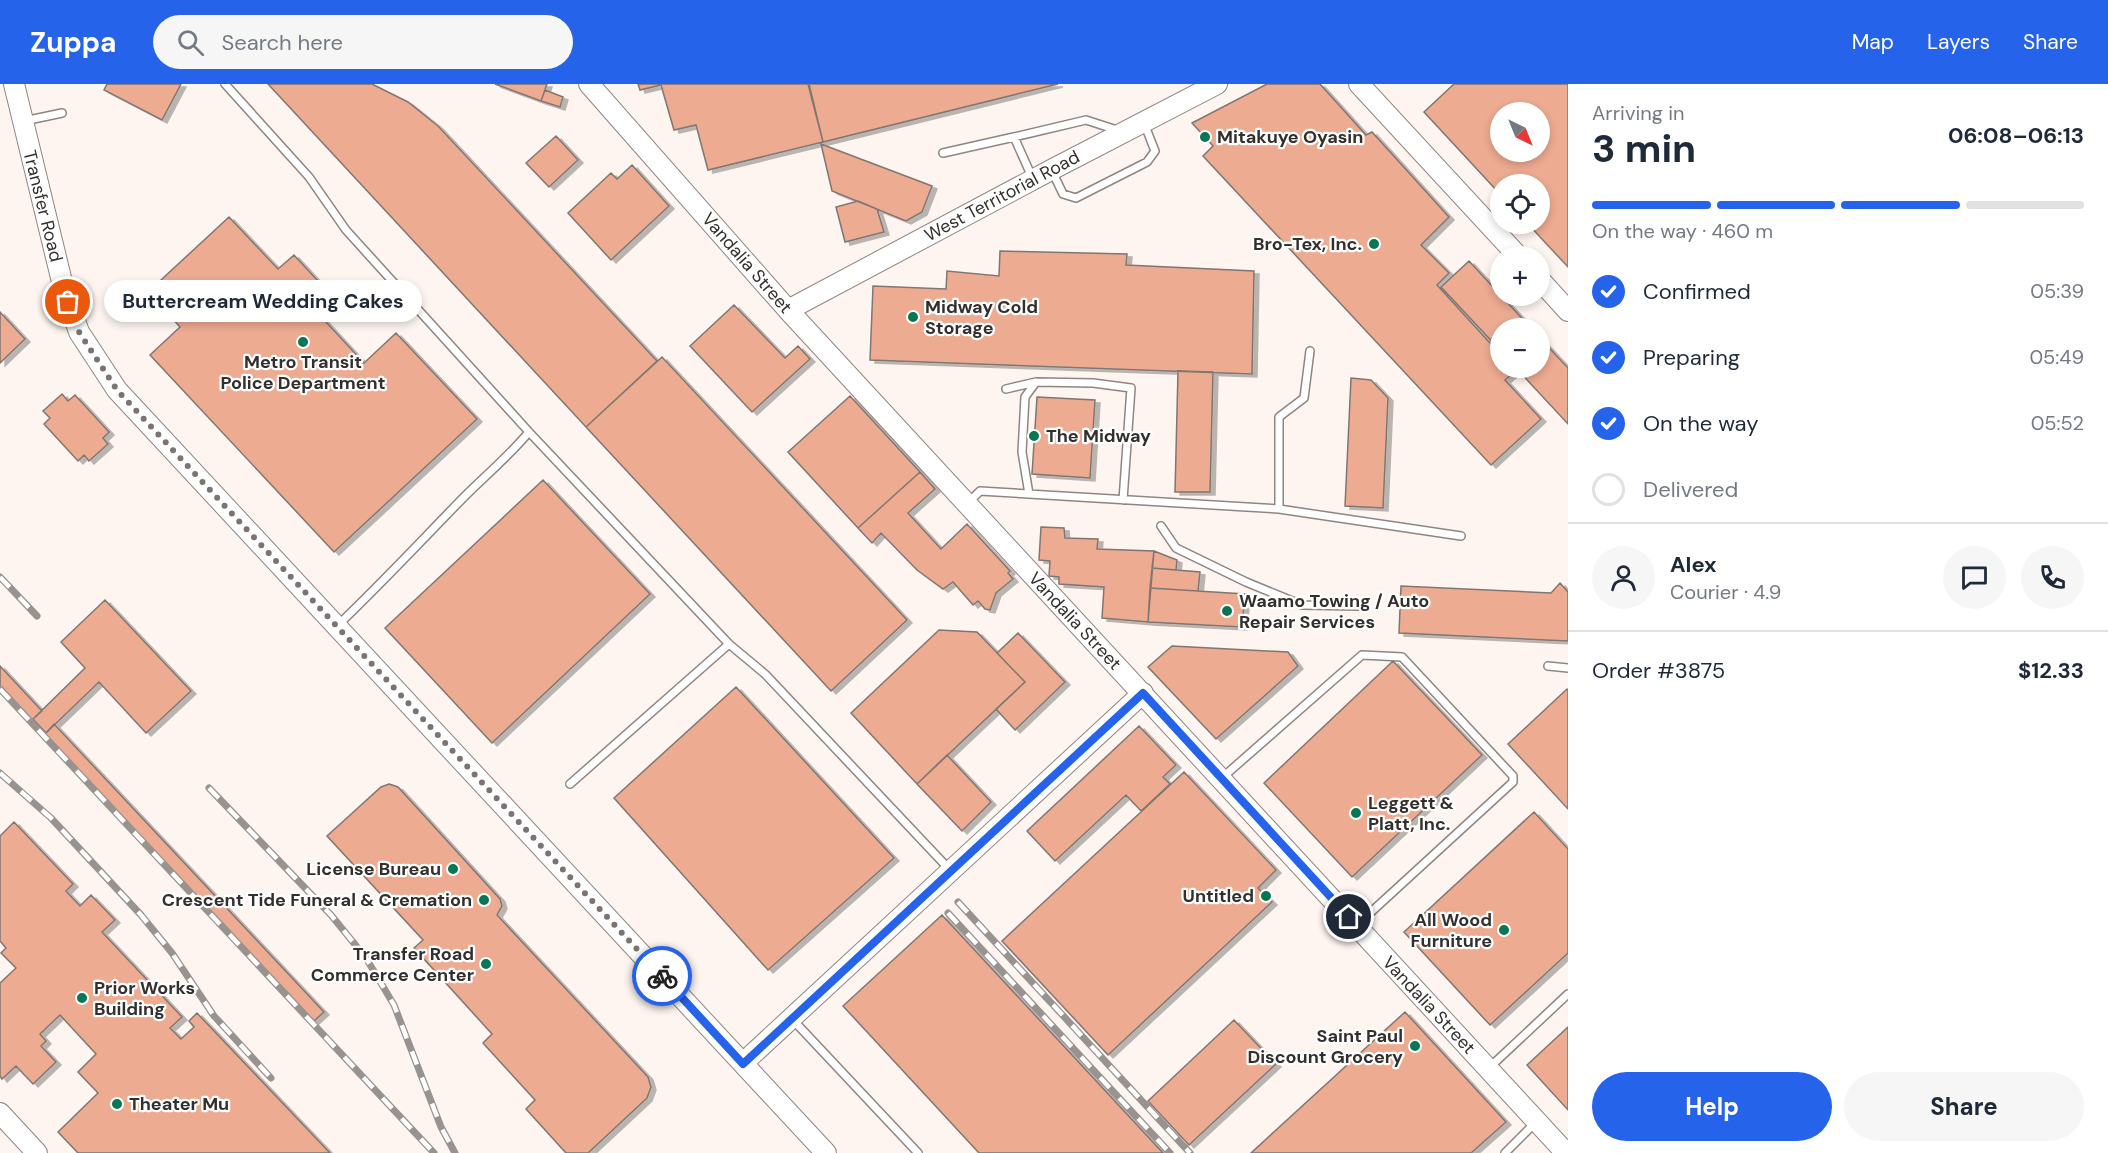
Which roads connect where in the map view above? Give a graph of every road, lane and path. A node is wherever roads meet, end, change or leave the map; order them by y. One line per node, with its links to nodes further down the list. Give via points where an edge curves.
1 (14, 84): 7 (street, Transfer Road)
2 (225, 84): 21 (lane, via 309,177 346,230)
3 (590, 84): 16 (street, Vandalia Street)
4 (1359, 84): 14 (street)
5 (1208, 86): 8 (street, West Territorial Road)
6 (62, 113): 7 (lane)
7 (22, 121): 29 (street, Transfer Road, via 72,317 88,347 117,390)
8 (1143, 121): 9 (street, West Territorial Road); 12 (lane, via 1155,151 1148,162 1076,198 1064,194)
9 (1123, 132): 10 (lane, via 1086,120); 12 (street, West Territorial Road)
10 (1014, 137): 11 (lane); 13 (lane)
11 (944, 153)
12 (1051, 170): 13 (street, West Territorial Road)
13 (1033, 179): 16 (street, West Territorial Road)
14 (1509, 246)
15 (1550, 291): 17 (street)
16 (788, 310): 24 (street, Vandalia Street)
17 (1568, 311)
18 (1310, 351): 25 (lane, via 1304,398 1279,417)
19 (1036, 382): 20 (lane); 22 (lane, via 1025,397 1022,452); 23 (lane, via 1131,388)
20 (1006, 389)
21 (529, 432): 29 (lane); 30 (lane)
22 (1029, 494): 23 (lane); 24 (lane, via 980,491)
23 (1123, 500): 25 (lane)
24 (967, 504): 33 (street, Vandalia Street)
25 (1279, 509): 27 (lane)
26 (1161, 526): 28 (lane, via 1176,548 1302,605)
27 (1461, 536)
28 (1359, 606)
29 (336, 627): 40 (street, Transfer Road)
30 (729, 644): 35 (lane); 36 (lane, via 765,674)
31 (1548, 666): 32 (lane)
32 (1568, 668)
33 (1143, 693): 34 (street, Vandalia Street); 36 (street)
34 (1221, 779): 37 (street, Vandalia Street); 37 (lane, via 1362,655 1402,657 1513,776 1513,782)
35 (570, 784)
36 (951, 871): 39 (street)
37 (1356, 926): 41 (street, Vandalia Street)
38 (1568, 994): 41 (lane)
39 (792, 1019): 40 (street); 46 (lane)
40 (743, 1064): 45 (street, Transfer Road)
41 (1488, 1069): 43 (street, Vandalia Street)
42 (0, 1113): 44 (street)
43 (1537, 1121): 47 (lane); 48 (street, Vandalia Street)
44 (37, 1153)
45 (826, 1153)
46 (918, 1153)
47 (1505, 1153)
48 (1566, 1153)

